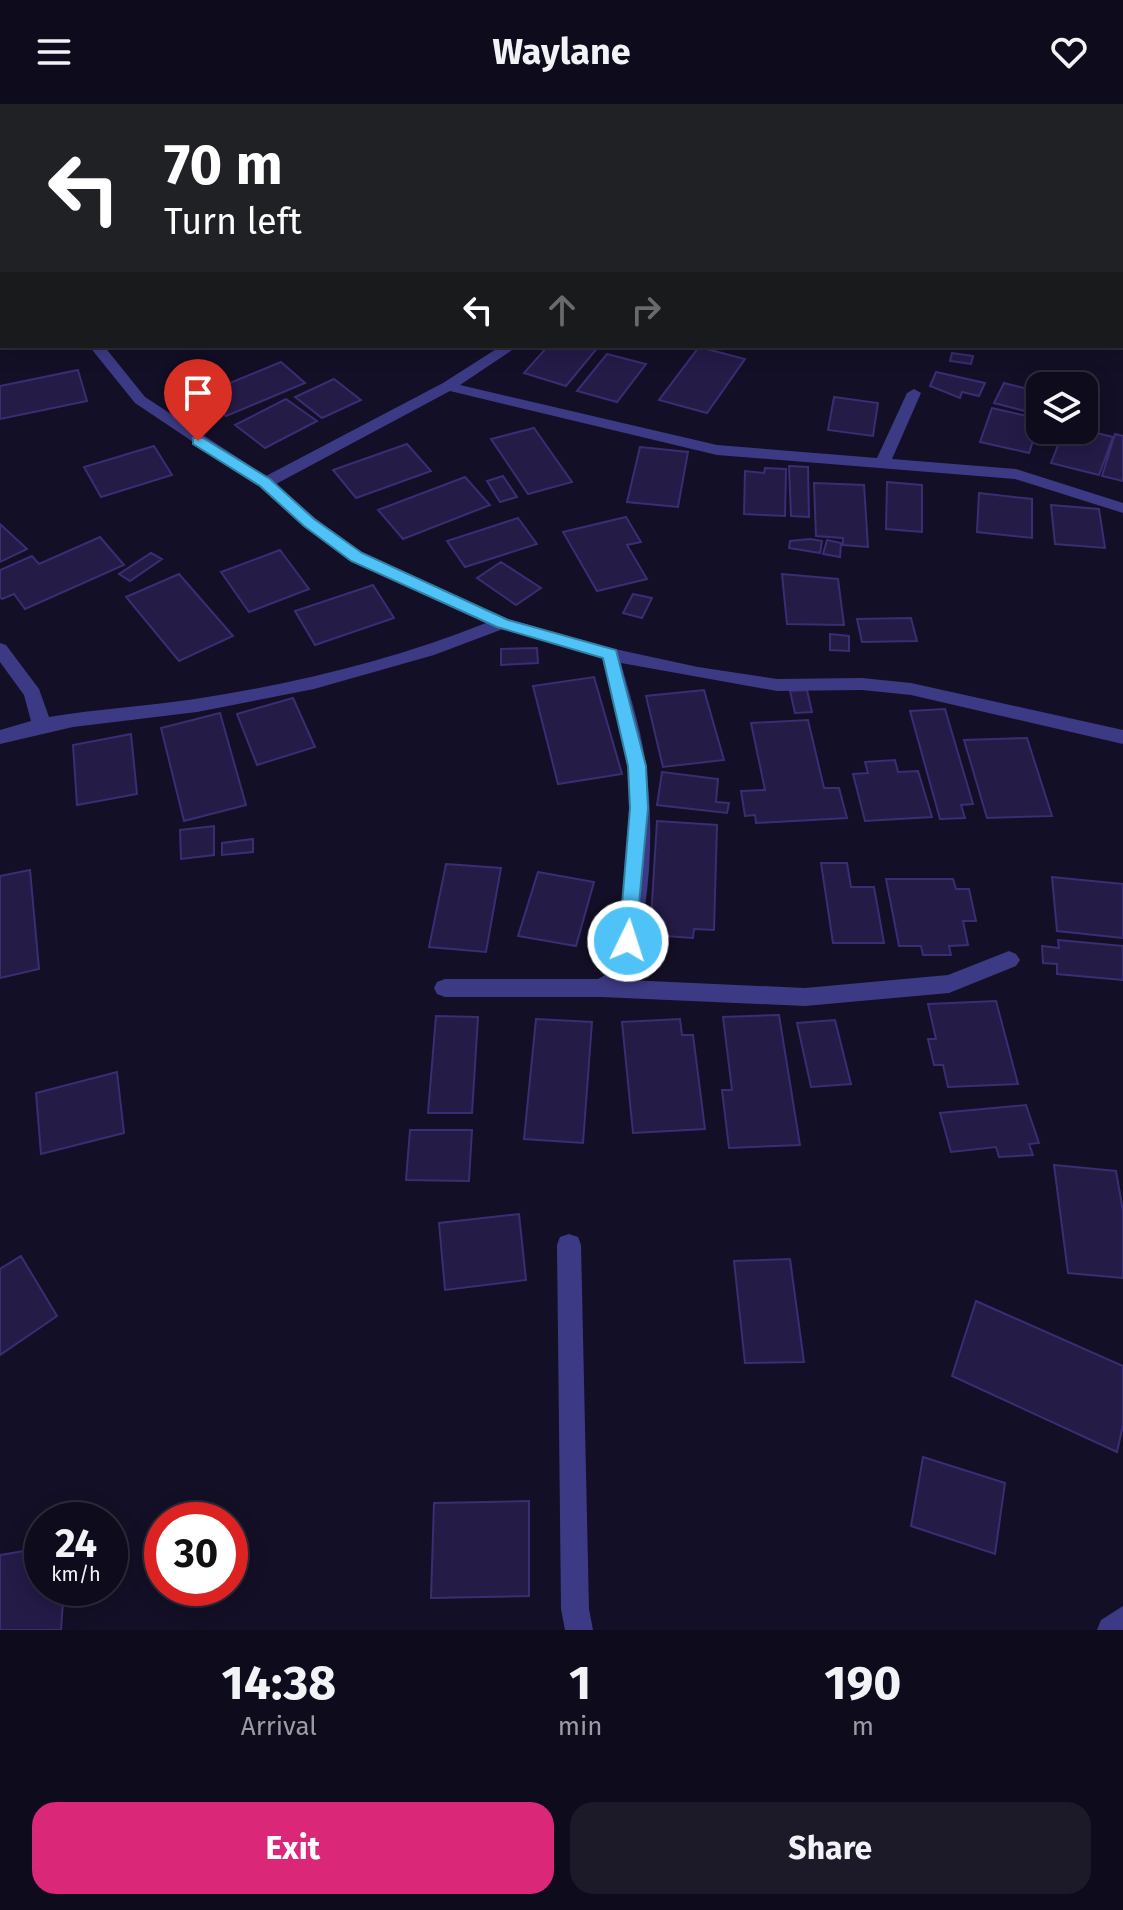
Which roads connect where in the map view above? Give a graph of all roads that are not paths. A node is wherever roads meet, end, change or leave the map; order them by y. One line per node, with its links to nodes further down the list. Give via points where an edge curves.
1 (98, 348): 6 (street, via 140,400)
2 (508, 348): 3 (street)
3 (448, 386): 5 (street, via 717,450); 6 (street)
4 (914, 393): 5 (street)
5 (882, 464): 7 (street, via 1016,474)
6 (265, 483): 8 (street, via 357,557)
7 (1123, 508)
8 (502, 623): 10 (street); 11 (street, via 332,681 195,705)
9 (0, 649): 11 (street, via 33,694)
10 (610, 654): 13 (street, via 777,685 911,689); 16 (street, via 637,766 639,808 628,941 618,978)
11 (41, 723): 12 (street)
12 (0, 737)
13 (1123, 737)
14 (1009, 960): 16 (street, via 949,984 805,997)
15 (445, 988): 16 (street)
16 (601, 988)
17 (569, 1245): 19 (street)
18 (1123, 1620): 20 (street)
19 (579, 1630)
20 (1111, 1630)

